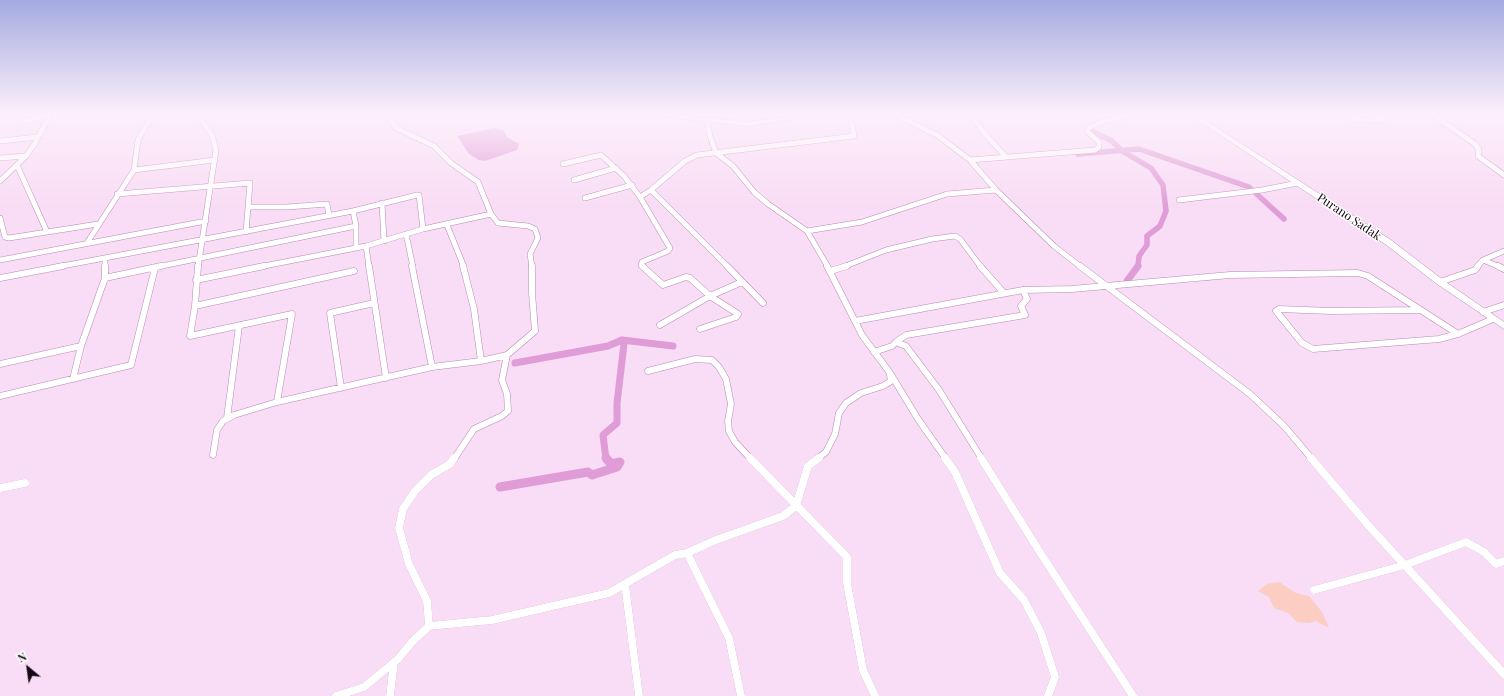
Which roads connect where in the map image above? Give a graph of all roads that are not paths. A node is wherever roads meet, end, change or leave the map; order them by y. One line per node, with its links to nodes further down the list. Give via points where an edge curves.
1 (33, 145): 13 (street)
2 (137, 145): 23 (street)
3 (215, 145): 16 (street)
4 (433, 145): 39 (street, via 451,163 478,182)
5 (713, 145): 12 (street)
6 (777, 145): 12 (street)
7 (951, 145): 17 (street)
8 (995, 145): 14 (street)
9 (1099, 145): 14 (street, via 1095,150)
10 (1240, 145): 27 (main road, Purano Sadak)
11 (1475, 145): 21 (street, via 1479,150 1478,156)
12 (716, 153): 30 (street, via 693,156); 47 (street, via 733,166 754,192)
13 (26, 156): 15 (street); 19 (street)
14 (1006, 157): 17 (street)
15 (0, 158)
16 (215, 160): 23 (street); 29 (street)
17 (970, 160): 31 (street)
18 (564, 164): 20 (street, via 601,155)
19 (17, 165): 26 (street); 48 (street)
20 (616, 168): 25 (street); 28 (street)
21 (1496, 169): 22 (street); 24 (street)
22 (1504, 169)
23 (134, 170): 32 (street)
24 (1504, 175)
25 (574, 180)
26 (0, 181)
27 (1298, 183): 35 (street); 69 (main road, Purano Sadak, via 1388,242)
28 (632, 185): 33 (street); 34 (street)
29 (210, 186): 32 (street); 37 (street, via 250,183); 42 (street)
30 (651, 190): 33 (street); 68 (street)
31 (996, 190): 47 (street, via 947,194 862,222); 70 (street, via 1054,246)
32 (117, 194): 43 (street)
33 (640, 197): 73 (street, via 670,248 642,262 641,265 663,285 688,277)
34 (585, 198)
35 (1179, 200)
36 (382, 203): 38 (street); 46 (street, via 419,195); 52 (street)
37 (249, 207): 40 (street, via 327,204); 49 (street)
38 (353, 211): 40 (street); 45 (street)
39 (491, 214): 44 (street); 90 (street, via 498,223 535,229 538,238 530,254 535,331)
40 (329, 215): 49 (street)
41 (1, 221): 48 (street, via 5,237 9,238)
42 (206, 222): 51 (street); 53 (street)
43 (98, 224): 48 (street); 53 (street)
44 (447, 225): 46 (street); 91 (street, via 465,271 474,308)
45 (356, 226): 55 (street); 59 (street)
46 (423, 230): 50 (street)
47 (807, 231): 64 (street)
48 (47, 232)
49 (246, 232): 51 (street)
50 (406, 234): 52 (street); 93 (street)
51 (203, 240): 57 (street); 59 (street)
52 (384, 241): 54 (street)
53 (87, 243): 58 (street)
54 (366, 246): 55 (street); 74 (street)
55 (356, 248): 67 (street)
56 (1504, 251): 60 (street)
57 (105, 259): 65 (street); 66 (street)
58 (0, 260)
59 (199, 260): 61 (street); 67 (street)
60 (1483, 260): 62 (street); 69 (street, via 1475,270)
61 (155, 268): 66 (street); 97 (street, via 130,366)
62 (1504, 269)
63 (354, 271): 77 (street)
64 (830, 271): 72 (street, via 886,250 955,236); 81 (street)
65 (0, 278)
66 (105, 278): 88 (street)
67 (196, 280): 77 (street)
68 (742, 282): 73 (street); 75 (street)
69 (1440, 282): 79 (main road, Purano Sadak)
70 (1103, 285): 71 (street, via 1072,289); 78 (street, via 1230,275 1364,274); 108 (street, via 1250,394 1284,426)
71 (1024, 290): 72 (street); 87 (street, via 1027,299 1021,306 1025,315 906,335)
72 (1004, 293): 81 (street)
73 (710, 296): 82 (street); 85 (street, via 737,312 738,316)
74 (374, 303): 96 (street); 98 (street, via 330,314)
75 (763, 303)
76 (1504, 305): 79 (street)
77 (195, 306): 83 (street, via 190,336)
78 (1420, 310): 86 (street); 86 (street, via 1276,311 1302,343 1313,349 1425,340)
79 (1483, 312): 80 (main road, Purano Sadak)
80 (1493, 319): 84 (main road, Purano Sadak); 86 (street)
81 (855, 321): 89 (street)
82 (660, 325)
83 (239, 326): 100 (street, via 292,314); 101 (street)
84 (1504, 326)
85 (700, 329)
86 (1458, 334)
87 (896, 342): 89 (street); 120 (street, via 906,346 939,390)
88 (81, 346): 92 (street); 97 (street)
89 (874, 352): 95 (street)
90 (507, 355): 91 (street); 111 (street, via 502,374 508,411 474,429 450,464 431,475 403,509 399,528 409,564 427,601)
91 (481, 361): 93 (street)
92 (0, 364)
93 (432, 367): 96 (street)
94 (648, 371): 105 (street, via 695,359 712,360 726,380 731,404 729,430 735,442)
95 (890, 373): 105 (street, via 891,381 861,393 846,403 839,413 835,434 826,452 808,466); 119 (street, via 955,472 1000,573 1024,600 1041,633 1056,677)
96 (386, 378): 98 (street)
97 (73, 379): 99 (street)
98 (341, 388): 100 (street)
99 (0, 396)
100 (277, 402): 101 (street)
101 (227, 418): 102 (street, via 217,430)
102 (213, 455)
103 (25, 483): 104 (street)
104 (0, 488)
105 (796, 506): 106 (street, via 783,516); 118 (street, via 847,556 848,583 863,670)
106 (687, 553): 109 (street, via 675,555); 117 (street, via 729,638)
107 (1504, 561): 108 (street, via 1496,564 1484,552 1466,542)
108 (1405, 565): 110 (street); 113 (street)
109 (625, 584): 111 (street, via 610,593 492,620); 116 (street)
110 (1314, 590)
111 (429, 626): 112 (street)
112 (394, 662): 114 (street, via 364,687); 115 (street)
113 (1504, 674)
114 (336, 696)
115 (390, 696)
116 (639, 696)
117 (740, 696)
118 (876, 696)
119 (1048, 696)
120 (1133, 696)

